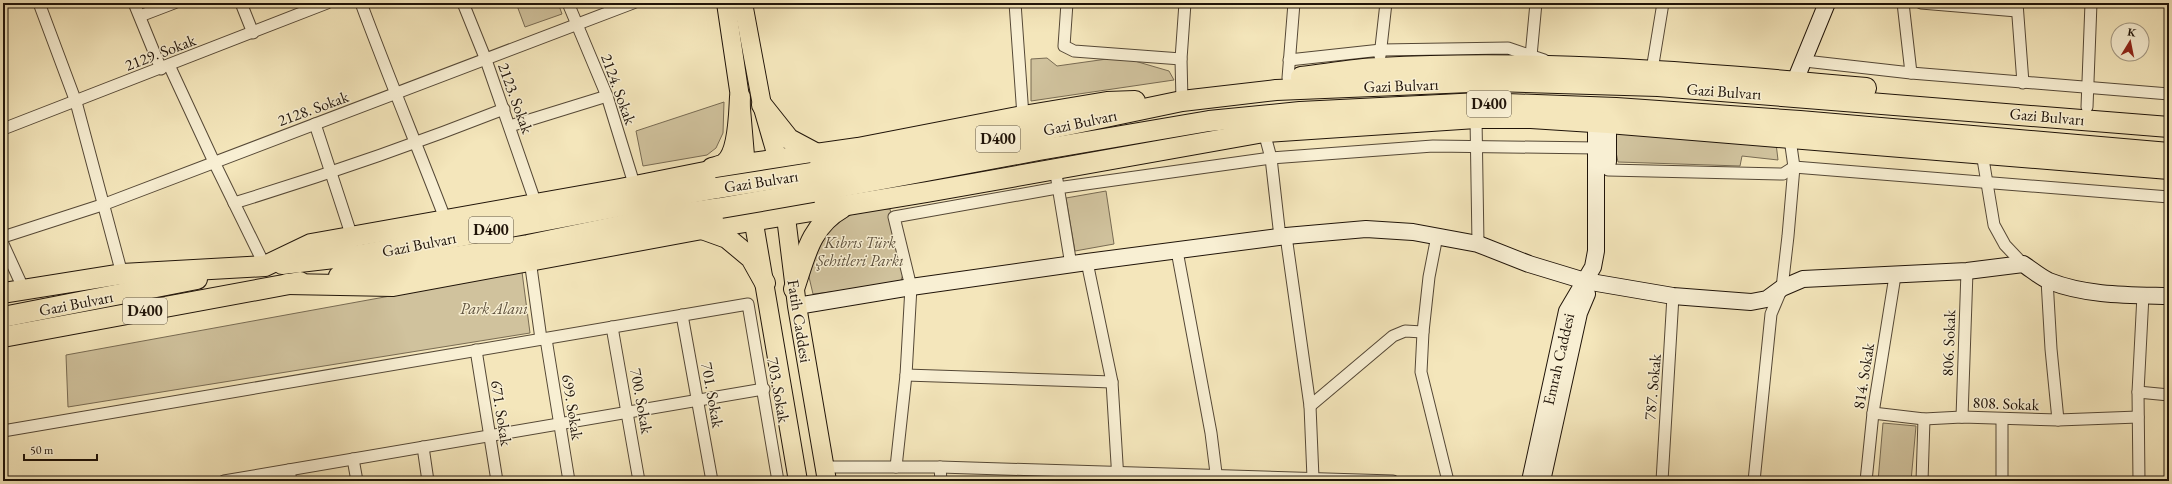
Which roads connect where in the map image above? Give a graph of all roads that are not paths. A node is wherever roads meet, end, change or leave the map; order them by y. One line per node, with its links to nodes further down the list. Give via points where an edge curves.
1 (39, 3): 46 (street)
2 (134, 3): 24 (street)
3 (174, 3): 24 (street)
4 (242, 3): 26 (street)
5 (327, 3): 26 (street, 2129. Sokak)
6 (361, 3): 41 (street)
7 (463, 3): 30 (street, 2123. Sokak)
8 (568, 3): 25 (street, 2124. Sokak)
9 (633, 3): 25 (street, 2128. Sokak)
10 (726, 3): 44 (main road, Fatih Caddesi)
11 (743, 3): 47 (main road, Fatih Caddesi)
12 (1015, 3): 51 (street)
13 (1067, 3): 28 (street, via 1064,46 1074,51)
14 (1186, 3): 28 (street)
15 (1294, 3): 34 (street)
16 (1386, 3): 29 (street)
17 (1536, 3): 27 (street)
18 (1663, 3): 35 (street)
19 (1828, 3): 31 (street)
20 (1903, 3): 36 (street)
21 (1921, 3): 23 (street)
22 (2091, 3): 39 (street)
23 (2017, 7): 38 (street)
24 (140, 16): 33 (street)
25 (576, 24): 30 (street, 2128. Sokak); 43 (street, 2124. Sokak)
26 (253, 33): 33 (street, 2129. Sokak)
27 (1531, 56): 29 (street, via 1508,48); 32 (street)
28 (1181, 59): 45 (street)
29 (1380, 59): 32 (highway); 34 (highway)
30 (486, 60): 41 (street, 2128. Sokak); 49 (street, 2123. Sokak)
31 (1805, 61): 36 (street); 37 (street)
32 (1560, 65): 35 (highway)
33 (165, 67): 46 (street, 2129. Sokak); 68 (street)
34 (1289, 69): 42 (highway)
35 (1652, 70): 37 (highway)
36 (1911, 73): 38 (street)
37 (1795, 81): 48 (highway)
38 (2023, 83): 39 (street)
39 (2088, 86): 40 (street); 48 (street)
40 (2169, 94)
41 (395, 95): 55 (street, 2128. Sokak); 61 (street)
42 (1232, 95): 45 (highway, Gazi Bulvarı / D400); 57 (highway, Gazi Bulvarı / D400, via 1276,90 1494,81 1658,86)
43 (607, 96): 56 (street); 78 (street, 2124. Sokak)
44 (740, 97): 69 (main road, Fatih Caddesi); 76 (highway, via 736,139 730,157 724,164)
45 (1182, 101): 51 (highway, via 1107,102); 75 (highway, Gazi Bulvarı / D400)
46 (76, 102): 58 (street, 2129. Sokak); 81 (street)
47 (762, 105): 67 (main road, Fatih Caddesi); 75 (highway)
48 (2087, 107): 50 (highway)
49 (504, 109): 56 (street, 2123. Sokak); 61 (street)
50 (2169, 114)
51 (1023, 116): 75 (highway)
52 (1476, 118): 54 (highway); 59 (highway); 62 (street)
53 (1209, 121): 64 (highway, Gazi Bulvarı / D400, via 1300,112 1480,103 1616,108 1800,120); 71 (highway); 75 (highway, Gazi Bulvarı / D400, via 1069,145)
54 (1602, 122): 60 (highway); 63 (street, Emrah Caddesi); 73 (street, Emrah Caddesi)
55 (315, 124): 68 (street, 2128. Sokak); 74 (street)
56 (510, 126): 83 (street, 2123. Sokak)
57 (2169, 127)
58 (3, 129)
59 (1264, 132): 66 (street); 71 (highway)
60 (1790, 139): 65 (highway); 70 (street)
61 (417, 144): 74 (street); 87 (street)
62 (1478, 145): 63 (street); 66 (street); 93 (street)
63 (1597, 148): 105 (street, Emrah Caddesi, via 1596,251)
64 (2169, 153)
65 (1982, 154): 72 (highway); 77 (street)
66 (1271, 158): 79 (street); 92 (street)
67 (778, 160): 69 (highway); 75 (highway); 85 (main road, Fatih Caddesi)
68 (214, 162): 81 (street, 2128. Sokak); 82 (street)
69 (745, 162): 76 (highway); 86 (main road, Fatih Caddesi)
70 (1794, 167): 73 (street, via 1783,174); 77 (street); 109 (street)
71 (1055, 168): 79 (street); 84 (highway)
72 (2169, 169)
73 (1608, 170): 105 (street, Emrah Caddesi, via 1607,253)
74 (332, 173): 82 (street); 91 (street)
75 (815, 173): 100 (highway, Gazi Bulvarı / D400, bridge, via 717,188 360,255); 106 (highway, Gazi Bulvarı / D400, bridge, via 721,208 667,216 528,245)
76 (697, 174): 78 (highway)
77 (1985, 182): 80 (street); 98 (street, via 1994,225 2005,245)
78 (635, 187): 83 (highway)
79 (1057, 188): 99 (street); 108 (street, via 894,217)
80 (2169, 196)
81 (105, 204): 90 (street, 2128. Sokak); 102 (street)
82 (234, 204): 100 (street)
83 (536, 204): 87 (highway)
84 (845, 206): 85 (highway); 115 (highway, via 828,215 815,231)
85 (786, 216): 86 (highway); 115 (main road, Fatih Caddesi)
86 (754, 220): 88 (highway); 107 (main road, Fatih Caddesi)
87 (446, 221): 91 (highway)
88 (702, 229): 96 (highway); 107 (highway, via 727,238 751,258)
89 (1437, 236): 92 (street, via 1366,229); 93 (street); 119 (street)
90 (3, 237)
91 (352, 237): 100 (highway, via 311,244)
92 (1283, 237): 95 (street); 129 (street)
93 (1478, 244): 105 (street, via 1529,264)
94 (4, 249): 110 (street)
95 (1177, 251): 97 (street); 148 (street, via 1212,433)
96 (530, 260): 106 (highway, via 393,286); 121 (street, 699. Sokak)
97 (1087, 262): 99 (street); 124 (street)
98 (2023, 264): 101 (street); 104 (street)
99 (1071, 265): 108 (street)
100 (265, 266): 102 (highway); 117 (highway, Gazi Bulvarı / D400)
101 (1966, 271): 103 (street); 132 (street, 806. Sokak)
102 (122, 274): 110 (highway)
103 (1895, 276): 109 (street, via 1803,279); 131 (street, 814. Sokak)
104 (2047, 280): 112 (street, via 2098,293); 136 (street)
105 (1590, 282): 113 (street); 162 (street, Emrah Caddesi, via 1567,311); 163 (street, Emrah Caddesi, via 1578,313)
106 (287, 284): 120 (highway, Gazi Bulvarı / D400)
107 (765, 284): 158 (main road, Fatih Caddesi)
108 (911, 287): 115 (street); 123 (street)
109 (1782, 288): 113 (street, via 1767,298 1751,302); 165 (street, via 1771,314)
110 (24, 290): 111 (highway)
111 (3, 293)
112 (2143, 295): 114 (street); 126 (street)
113 (1674, 296): 164 (street, 787. Sokak)
114 (2169, 296)
115 (796, 298): 144 (main road, Fatih Caddesi)
116 (682, 315): 118 (street); 125 (street, 703. Sokak, via 748,304); 128 (street, 701. Sokak)
117 (3, 317)
118 (612, 327): 121 (street); 130 (street, 700. Sokak)
119 (1423, 332): 129 (street, via 1405,331 1393,336); 161 (street, via 1421,372)
120 (3, 337)
121 (544, 339): 122 (street); 137 (street, 699. Sokak)
122 (476, 350): 138 (street); 139 (street, 671. Sokak)
123 (906, 375): 124 (street); 142 (street)
124 (1112, 382): 147 (street)
125 (764, 389): 128 (street); 157 (street, 703. Sokak)
126 (2138, 392): 127 (street); 133 (street)
127 (2169, 395)
128 (698, 400): 130 (street); 156 (street, 701. Sokak)
129 (1310, 406): 149 (street)
130 (628, 412): 137 (street); 155 (street, 700. Sokak)
131 (1873, 413): 134 (street, 808. Sokak); 166 (street, 814. Sokak)
132 (1962, 417): 134 (street, 808. Sokak); 135 (street, 808. Sokak)
133 (2138, 417): 136 (street, 808. Sokak); 169 (street)
134 (1924, 419): 167 (street)
135 (2002, 419): 136 (street, 808. Sokak); 168 (street)
136 (2058, 420)
137 (559, 424): 139 (street); 154 (street, 699. Sokak)
138 (3, 431)
139 (490, 436): 140 (street); 153 (street, 671. Sokak)
140 (423, 447): 141 (street); 152 (street)
141 (353, 459): 145 (street); 151 (street)
142 (896, 467): 143 (street); 144 (street)
143 (940, 467): 146 (street); 159 (street)
144 (826, 474)
145 (290, 476): 150 (street)
146 (1045, 476): 147 (street)
147 (1118, 477): 148 (street)
148 (1217, 478): 149 (street)
149 (1313, 478): 160 (street)
150 (224, 481)
151 (356, 481)
152 (428, 481)
153 (497, 481)
154 (569, 481)
155 (639, 481)
156 (712, 481)
157 (778, 481)
158 (798, 481)
159 (941, 481)
160 (1386, 481)
161 (1448, 481)
162 (1530, 481)
163 (1542, 481)
164 (1662, 481)
165 (1754, 481)
166 (1866, 481)
167 (1922, 481)
168 (2002, 481)
169 (2139, 481)

